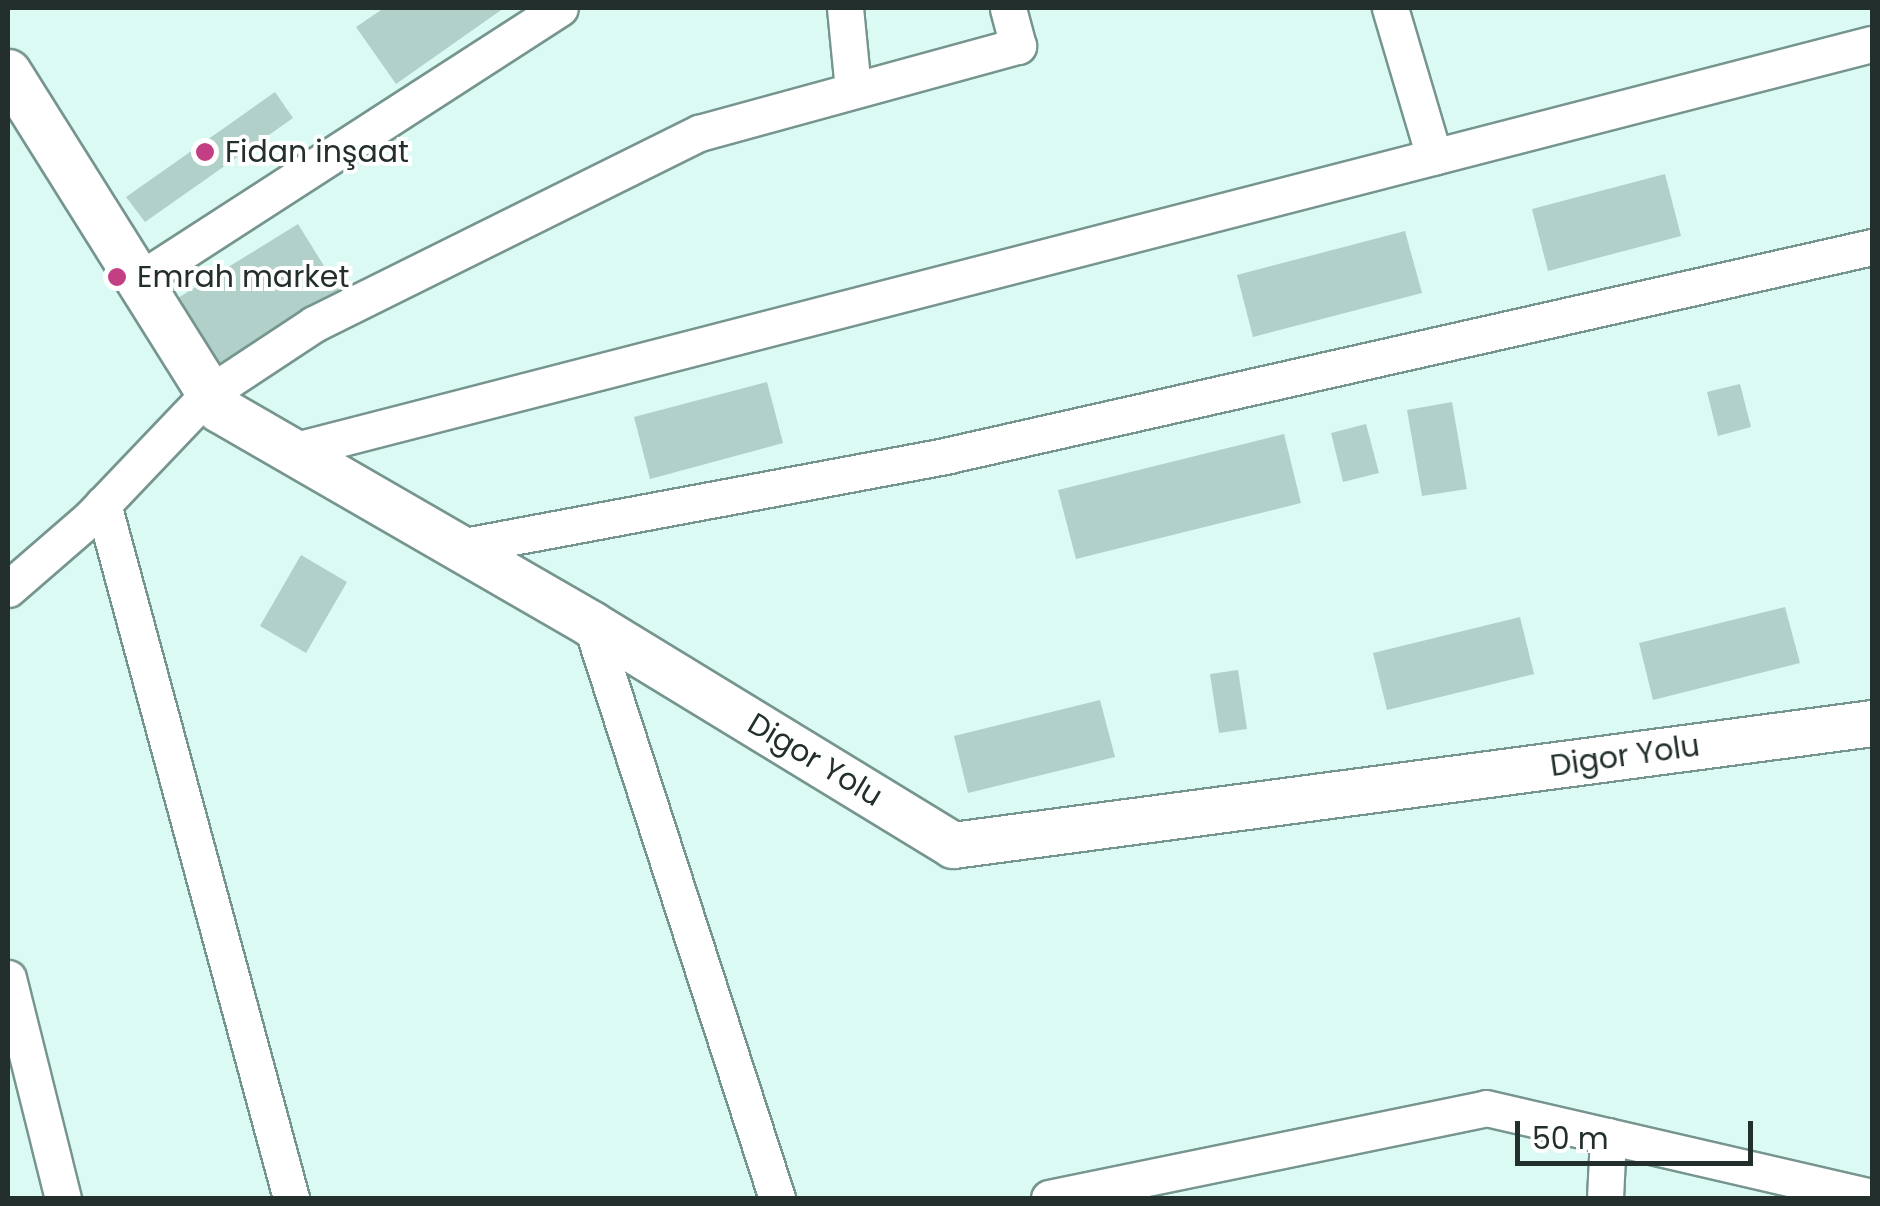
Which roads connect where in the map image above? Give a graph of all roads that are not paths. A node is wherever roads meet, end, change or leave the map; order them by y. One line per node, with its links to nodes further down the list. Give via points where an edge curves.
1 (560, 8): 10 (street)
2 (845, 8): 7 (street)
3 (1008, 8): 7 (street, via 1018,46)
4 (1390, 8): 8 (street)
5 (1872, 44): 8 (street)
6 (8, 72): 10 (main road, Digor Yolu)
7 (853, 89): 11 (street, via 652,152 370,292)
8 (1434, 157): 12 (street)
9 (1872, 248): 14 (street, via 949,456)
10 (138, 280): 11 (main road, Digor Yolu)
11 (208, 394): 12 (main road, Digor Yolu, via 219,409); 13 (street)
12 (292, 450): 14 (main road, Digor Yolu)
13 (103, 504): 15 (street); 22 (street)
14 (459, 548): 16 (main road, Digor Yolu)
15 (8, 590)
16 (591, 624): 17 (main road, Digor Yolu, via 953,845); 23 (street)
17 (1872, 723)
18 (8, 978): 21 (street)
19 (1608, 1136): 20 (street); 24 (street, via 1486,1108); 25 (street)
20 (1872, 1197)
21 (64, 1198)
22 (292, 1198)
23 (777, 1198)
24 (1050, 1198)
25 (1605, 1198)

